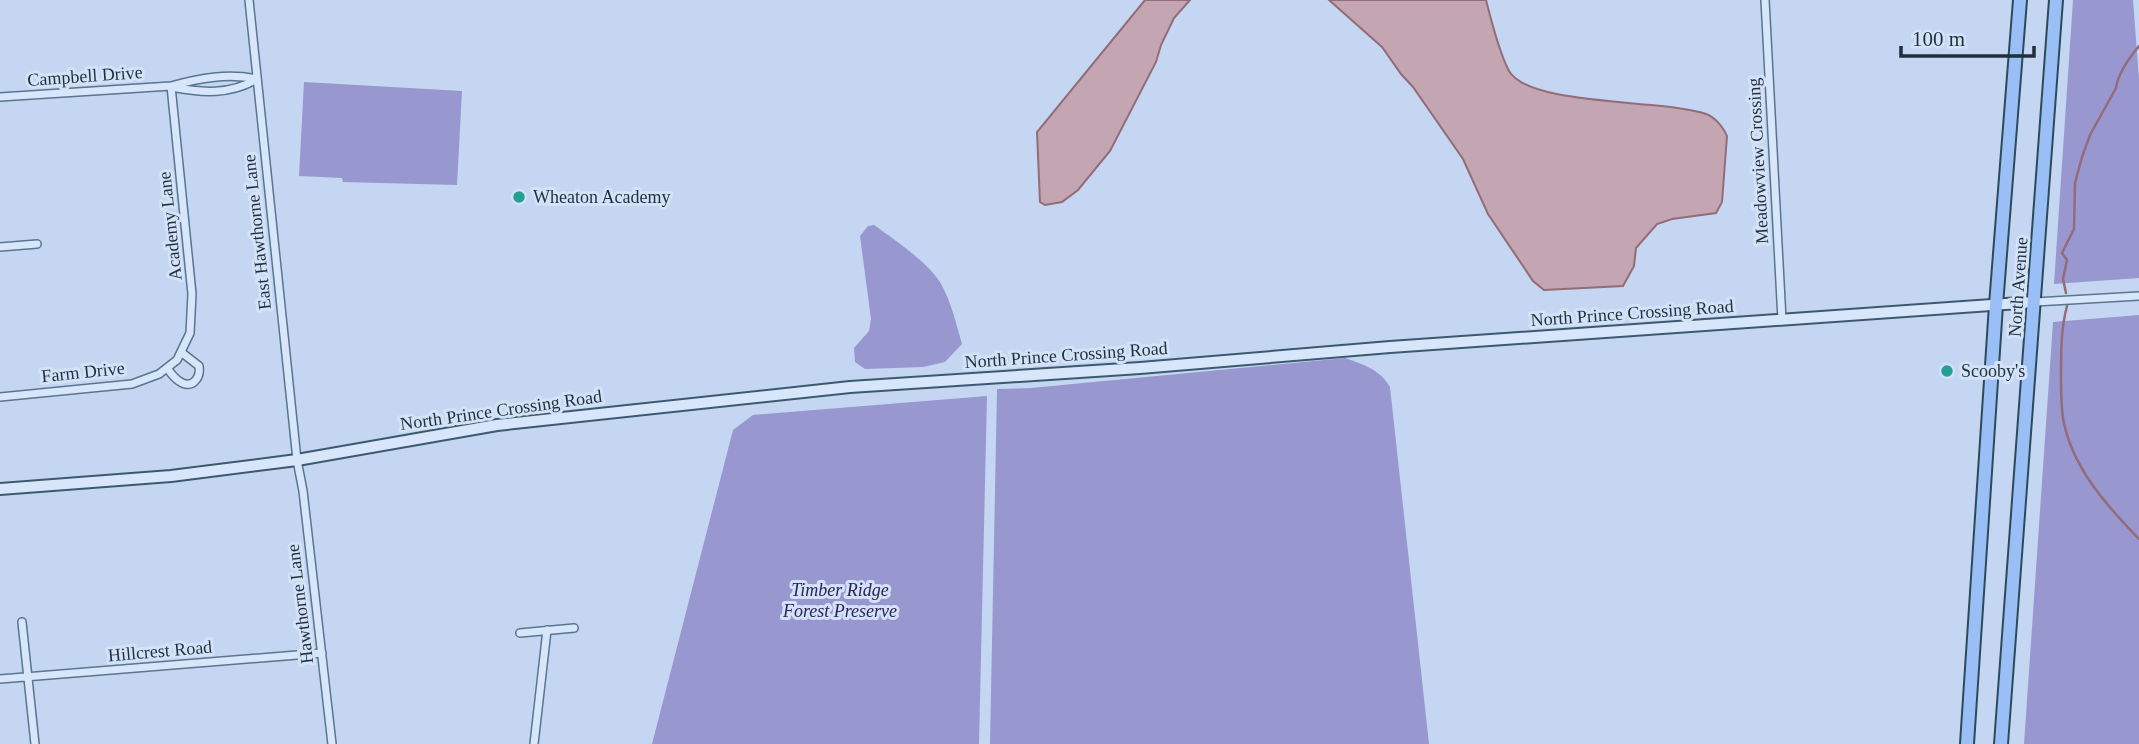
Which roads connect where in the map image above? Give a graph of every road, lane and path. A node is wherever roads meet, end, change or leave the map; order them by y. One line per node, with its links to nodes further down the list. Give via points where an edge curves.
1 (249, 0): 5 (street, East Hawthorne Lane)
2 (1765, 0): 13 (street, Meadowview Crossing)
3 (2020, 0): 12 (main road, North Avenue)
4 (2056, 0): 11 (main road, North Avenue)
5 (257, 79): 6 (street, Campbell Drive, via 239,75); 6 (street, Campbell Drive, via 242,89 199,92); 17 (street, East Hawthorne Lane)
6 (171, 86): 7 (street, Campbell Drive); 14 (street, Academy Lane, via 192,294 190,333)
7 (0, 97)
8 (37, 244): 9 (street)
9 (0, 247)
10 (2139, 296): 11 (street, North Prince Crossing Road)
11 (2035, 303): 12 (street, North Prince Crossing Road); 30 (main road, North Avenue)
12 (1996, 305): 13 (street, North Prince Crossing Road); 29 (main road, North Avenue)
13 (1782, 320): 17 (street, North Prince Crossing Road, via 837,389 497,425)
14 (179, 356): 15 (street, Farm Drive); 15 (street, via 199,366 200,376 194,383 179,382)
15 (167, 368): 16 (street, Farm Drive, via 132,384)
16 (0, 397)
17 (297, 460): 18 (street, North Prince Crossing Road, via 171,476); 23 (street, Hawthorne Lane)
18 (0, 489)
19 (22, 622): 24 (street)
20 (574, 628): 21 (street)
21 (547, 630): 22 (street); 28 (street)
22 (520, 633)
23 (322, 653): 24 (street, Hillcrest Road); 27 (street, Hawthorne Lane)
24 (28, 677): 25 (street, Hillcrest Road); 26 (street)
25 (0, 679)
26 (35, 744)
27 (332, 744)
28 (534, 744)
29 (1968, 744)
30 (2001, 744)

